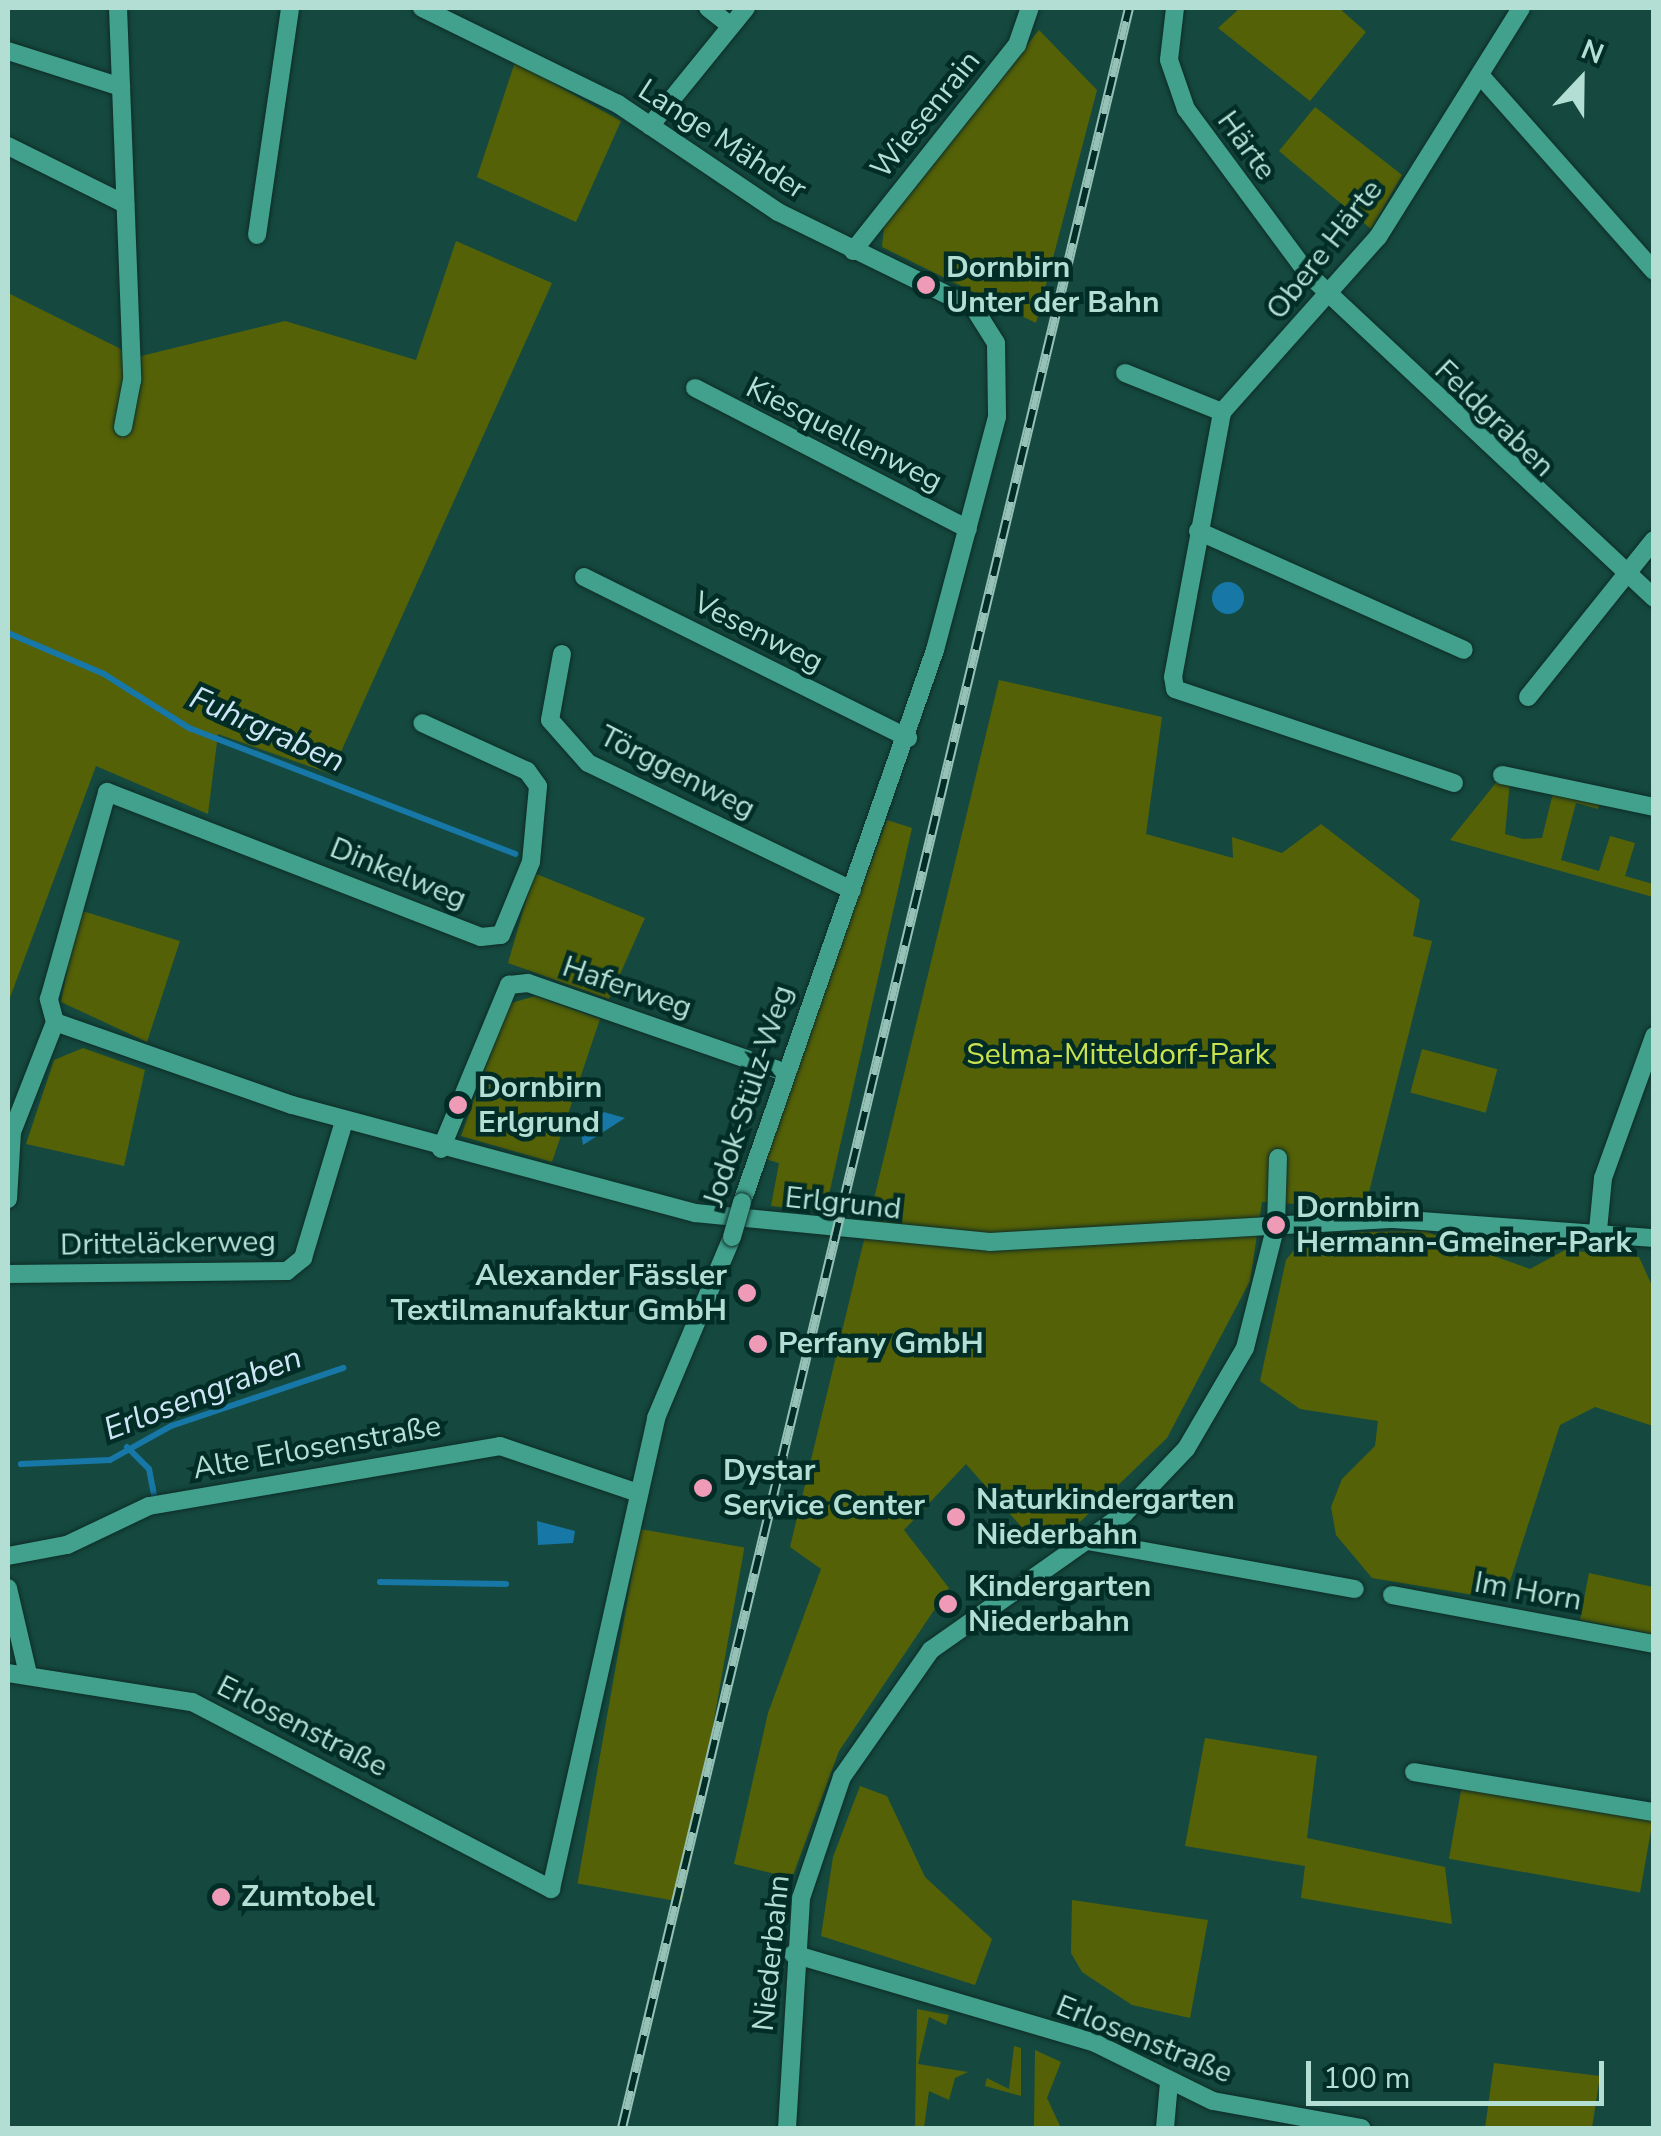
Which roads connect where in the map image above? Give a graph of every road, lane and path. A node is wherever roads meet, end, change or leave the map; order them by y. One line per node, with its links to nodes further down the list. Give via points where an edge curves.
1 (118, 8): 12 (street)
2 (290, 8): 16 (street)
3 (422, 8): 13 (street, Lange Mähder)
4 (708, 8): 9 (street)
5 (746, 8): 9 (street)
6 (1030, 8): 17 (street, Wiesenrain, via 1016,46)
7 (1174, 8): 19 (street, Härte, via 1169,60 1186,109)
8 (1521, 8): 11 (street, Obere Härte)
9 (731, 26): 13 (street)
10 (8, 51): 12 (street)
11 (1480, 74): 18 (street); 19 (street, Obere Härte)
12 (121, 88): 15 (street)
13 (650, 126): 17 (street, Lange Mähder)
14 (8, 146): 15 (street)
15 (125, 204): 24 (street, via 132,380)
16 (257, 235)
17 (853, 251): 20 (street, Lange Mähder, via 974,308)
18 (1654, 271)
19 (1328, 298): 23 (street, Obere Härte); 29 (street, Feldgraben)
20 (988, 324): 25 (street, Jodok-Stülz-Weg, via 1002,381)
21 (1125, 373): 23 (street)
22 (694, 388): 25 (street, Kiesquellenweg)
23 (1222, 412): 26 (street)
24 (123, 427)
25 (968, 529): 35 (street, Jodok-Stülz-Weg)
26 (1198, 531): 31 (street); 37 (street, via 1175,689)
27 (1654, 540): 29 (street)
28 (584, 576): 35 (street, Vesenweg)
29 (1624, 578): 30 (street, Feldgraben); 33 (street)
30 (1654, 598)
31 (1464, 650)
32 (562, 654): 39 (street, Törggenweg, via 550,720 588,763)
33 (1528, 697)
34 (422, 724): 40 (street, Dinkelweg, via 526,772 538,786 531,862 501,935 480,936 118,790 102,799 48,999)
35 (908, 738): 39 (street, Jodok-Stülz-Weg)
36 (1502, 775): 38 (street)
37 (1454, 784)
38 (1654, 807)
39 (852, 890): 42 (street, Jodok-Stülz-Weg)
40 (55, 1022): 43 (street, Erlgrund); 44 (street)
41 (1654, 1036): 49 (street, via 1603,1178)
42 (781, 1071): 45 (street, Haferweg, via 528,983 509,985); 52 (street, Jodok-Stülz-Weg, bridge, via 732,1236 675,1363)
43 (344, 1121): 45 (street, Erlgrund); 51 (street, Dritteläckerweg, via 303,1258 287,1271)
44 (10, 1131): 47 (street)
45 (441, 1149): 48 (street, Erlgrund, via 695,1213 882,1238 990,1242)
46 (1278, 1158): 48 (street, Niederbahn)
47 (8, 1199)
48 (1276, 1226): 49 (street, Erlgrund, via 1394,1220); 53 (street, Niederbahn, via 1246,1348 1214,1408 1160,1481)
49 (1598, 1230): 50 (street, Erlgrund)
50 (1654, 1238)
51 (8, 1274)
52 (638, 1493): 54 (street, Alte Erlosenstraße, via 500,1446 149,1506 66,1545); 63 (street, Jodok-Stülz-Weg)
53 (1088, 1541): 56 (street); 64 (street, Niederbahn, via 978,1609 887,1701 824,1818)
54 (8, 1556)
55 (8, 1588): 60 (street)
56 (1354, 1589)
57 (1392, 1596): 58 (street, Im Horn)
58 (1654, 1644)
59 (8, 1673): 60 (street, Erlosenstraße)
60 (28, 1674): 63 (street, Erlosenstraße, via 192,1702)
61 (1414, 1772): 62 (street)
62 (1654, 1812)
63 (552, 1889)
64 (793, 1954): 65 (street, Erlosenstraße, via 1095,2043); 66 (street, Niederbahn)
65 (1169, 2082): 67 (street); 68 (street, Erlosenstraße, via 1257,2112)
66 (787, 2128)
67 (1166, 2128)
68 (1362, 2128)

